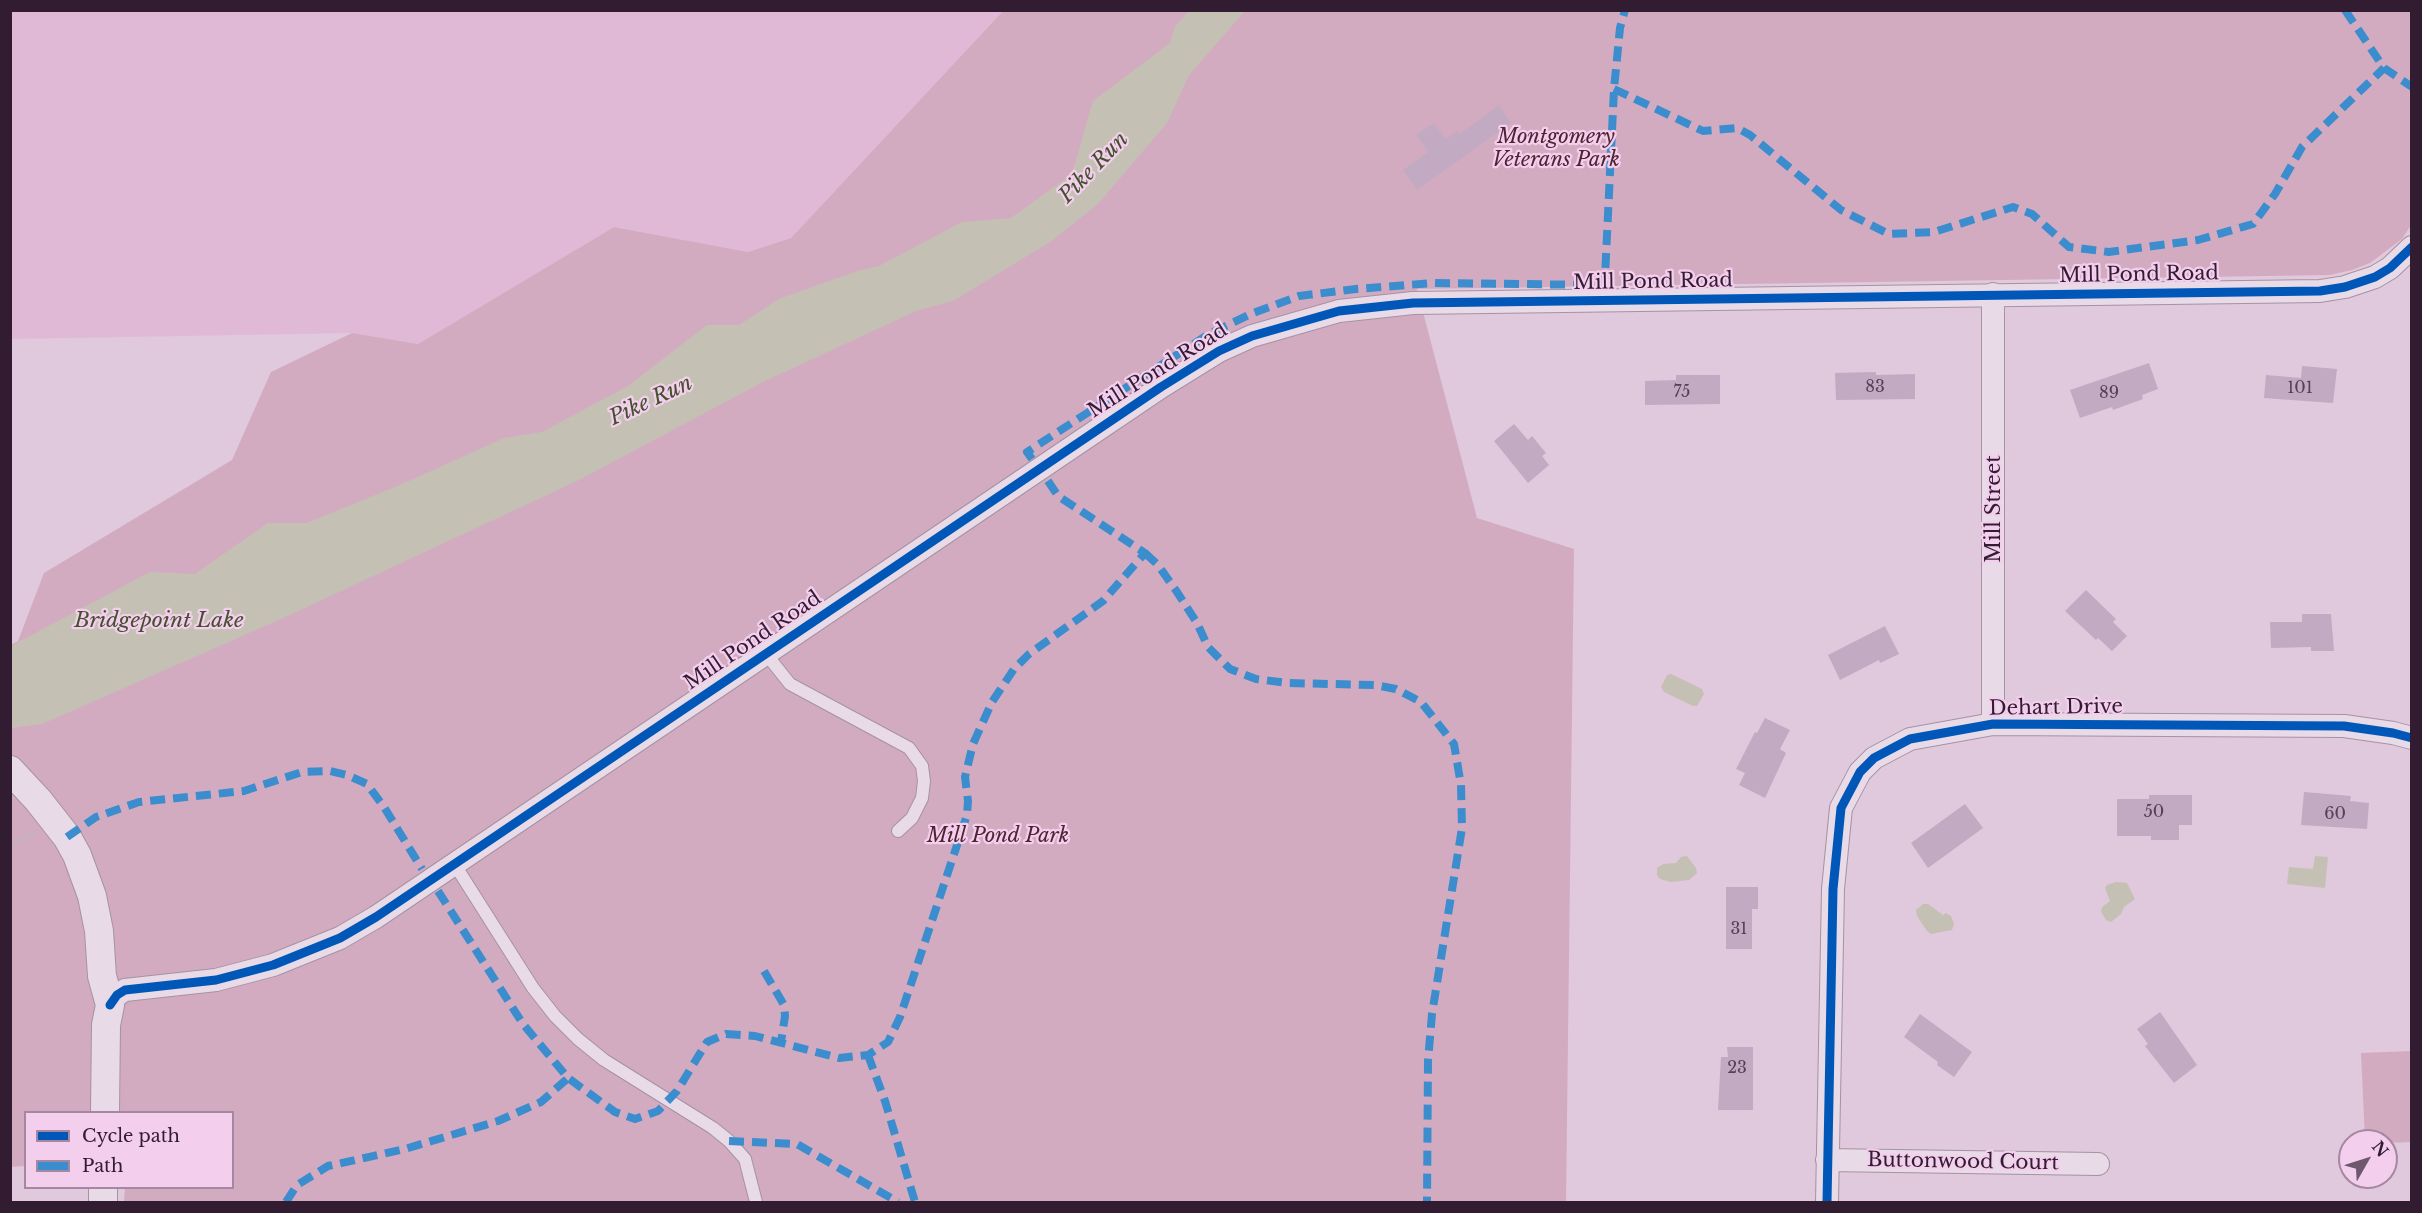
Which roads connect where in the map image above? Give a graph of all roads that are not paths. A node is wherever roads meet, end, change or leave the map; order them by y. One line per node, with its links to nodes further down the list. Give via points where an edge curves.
1 (2412, 247): 2 (street, Mill Pond Road, via 2375,277 2320,291)
2 (1993, 294): 3 (street, Mill Pond Road, via 1413,303 1309,318 1252,336 1192,367); 4 (street, Mill Street)
3 (766, 654): 7 (lane, via 790,684 909,748 922,765 922,798 912,818); 8 (street, Mill Pond Road)
4 (1993, 724): 5 (street, Dehart Drive, via 2344,726); 11 (street, Dehart Drive, via 1910,739 1874,758 1860,772 1841,808 1833,889)
5 (2412, 738)
6 (10, 770): 9 (street, via 54,819 77,855 96,913 102,976)
7 (898, 831)
8 (455, 865): 9 (street, Mill Pond Road, via 376,917 305,954 216,980 125,990); 13 (lane, via 555,1016 604,1060 729,1141 745,1159)
9 (110, 1005): 10 (street, via 106,1025)
10 (105, 1111)
11 (1827, 1160): 12 (street, Buttonwood Court); 14 (street, Dehart Drive)
12 (2098, 1164)
13 (756, 1203)
14 (1827, 1203)

